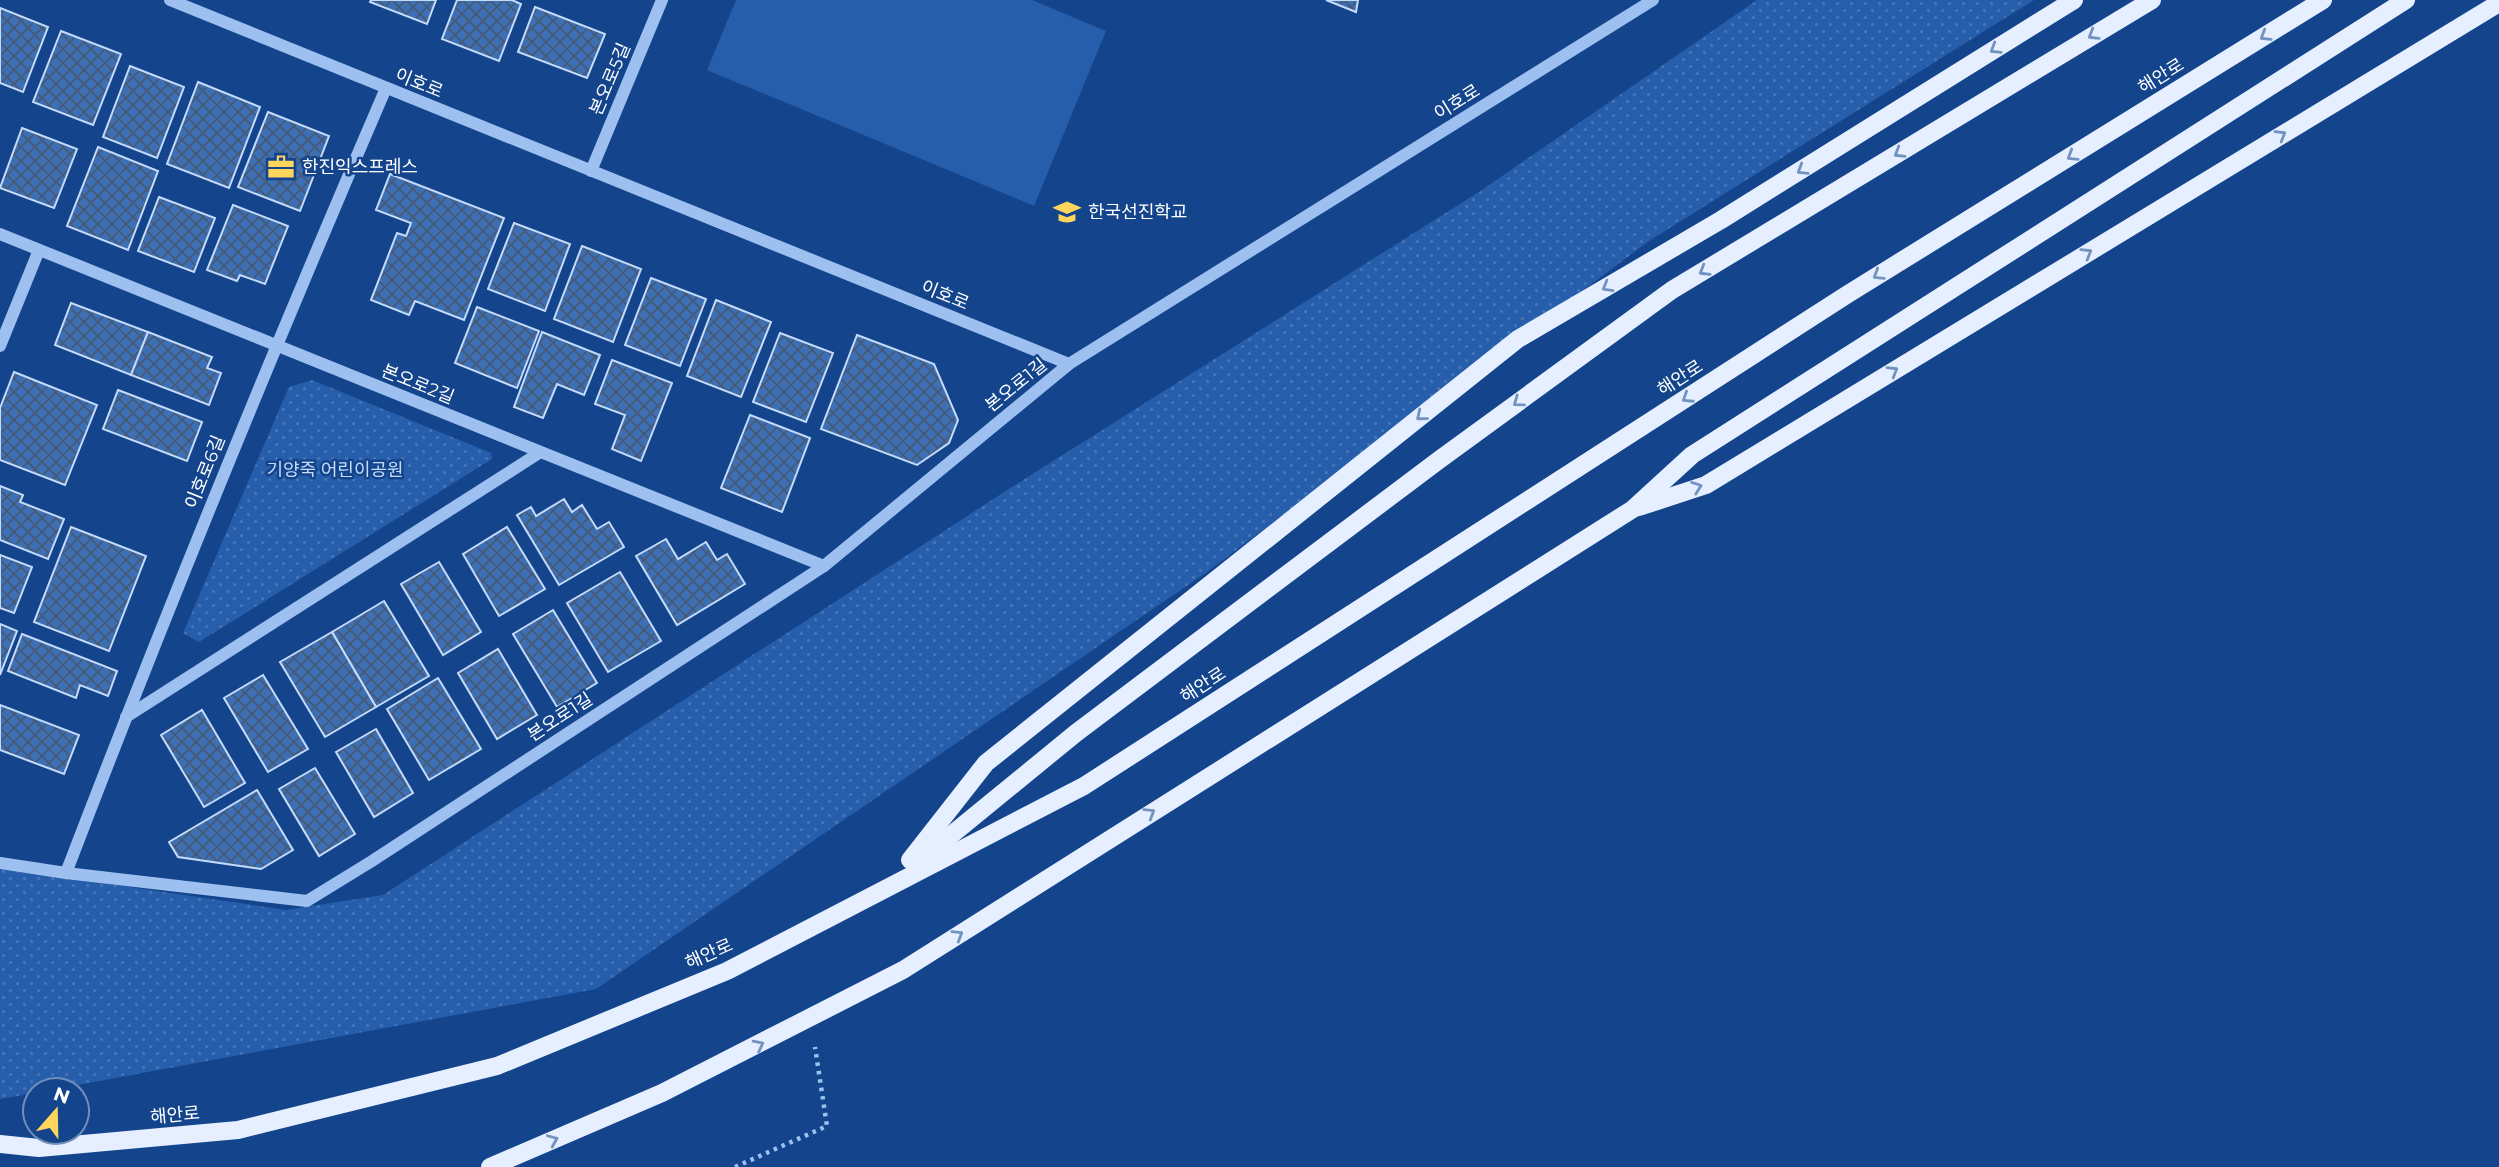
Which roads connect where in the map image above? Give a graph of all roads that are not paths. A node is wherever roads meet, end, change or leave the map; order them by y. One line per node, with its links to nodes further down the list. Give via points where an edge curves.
1 (170, 0): 9 (street, 이호로)
2 (662, 0): 10 (street, 본오로5길)
3 (1653, 0): 15 (street, 이호로)
4 (2074, 0): 22 (main road, one-way to 22, via 1721,220 1518,339 986,762)
5 (2152, 0): 22 (main road, one-way to 22, via 1672,290 1076,733)
6 (2323, 0): 22 (main road, 해안로, one-way to 22, via 1848,294 1084,786)
7 (2406, 0): 17 (main road, via 1692,455)
8 (2499, 3): 17 (main road, one-way to 8, via 1706,485)
9 (386, 88): 10 (street, 이호로); 13 (street, 이호로6길)
10 (591, 171): 15 (street, 이호로)
11 (0, 234): 12 (street, 본오로2길)
12 (39, 250): 13 (street, 본오로2길); 14 (street)
13 (275, 345): 16 (street, 본오로2길); 19 (street, 이호로6길)
14 (0, 346)
15 (1069, 364): 18 (street, 본오로1길)
16 (539, 453): 18 (street, 본오로2길); 19 (street)
17 (1633, 509): 24 (main road, one-way to 17, via 662,1093 903,970)
18 (824, 566): 21 (street, 본오로1길, via 307,901)
19 (125, 717): 21 (street, 이호로6길)
20 (0, 863): 21 (street, 본오로1길)
21 (66, 873)
22 (891, 885): 23 (main road, 해안로, via 727,971 497,1066 238,1130 39,1148)
23 (0, 1144)
24 (490, 1167)

